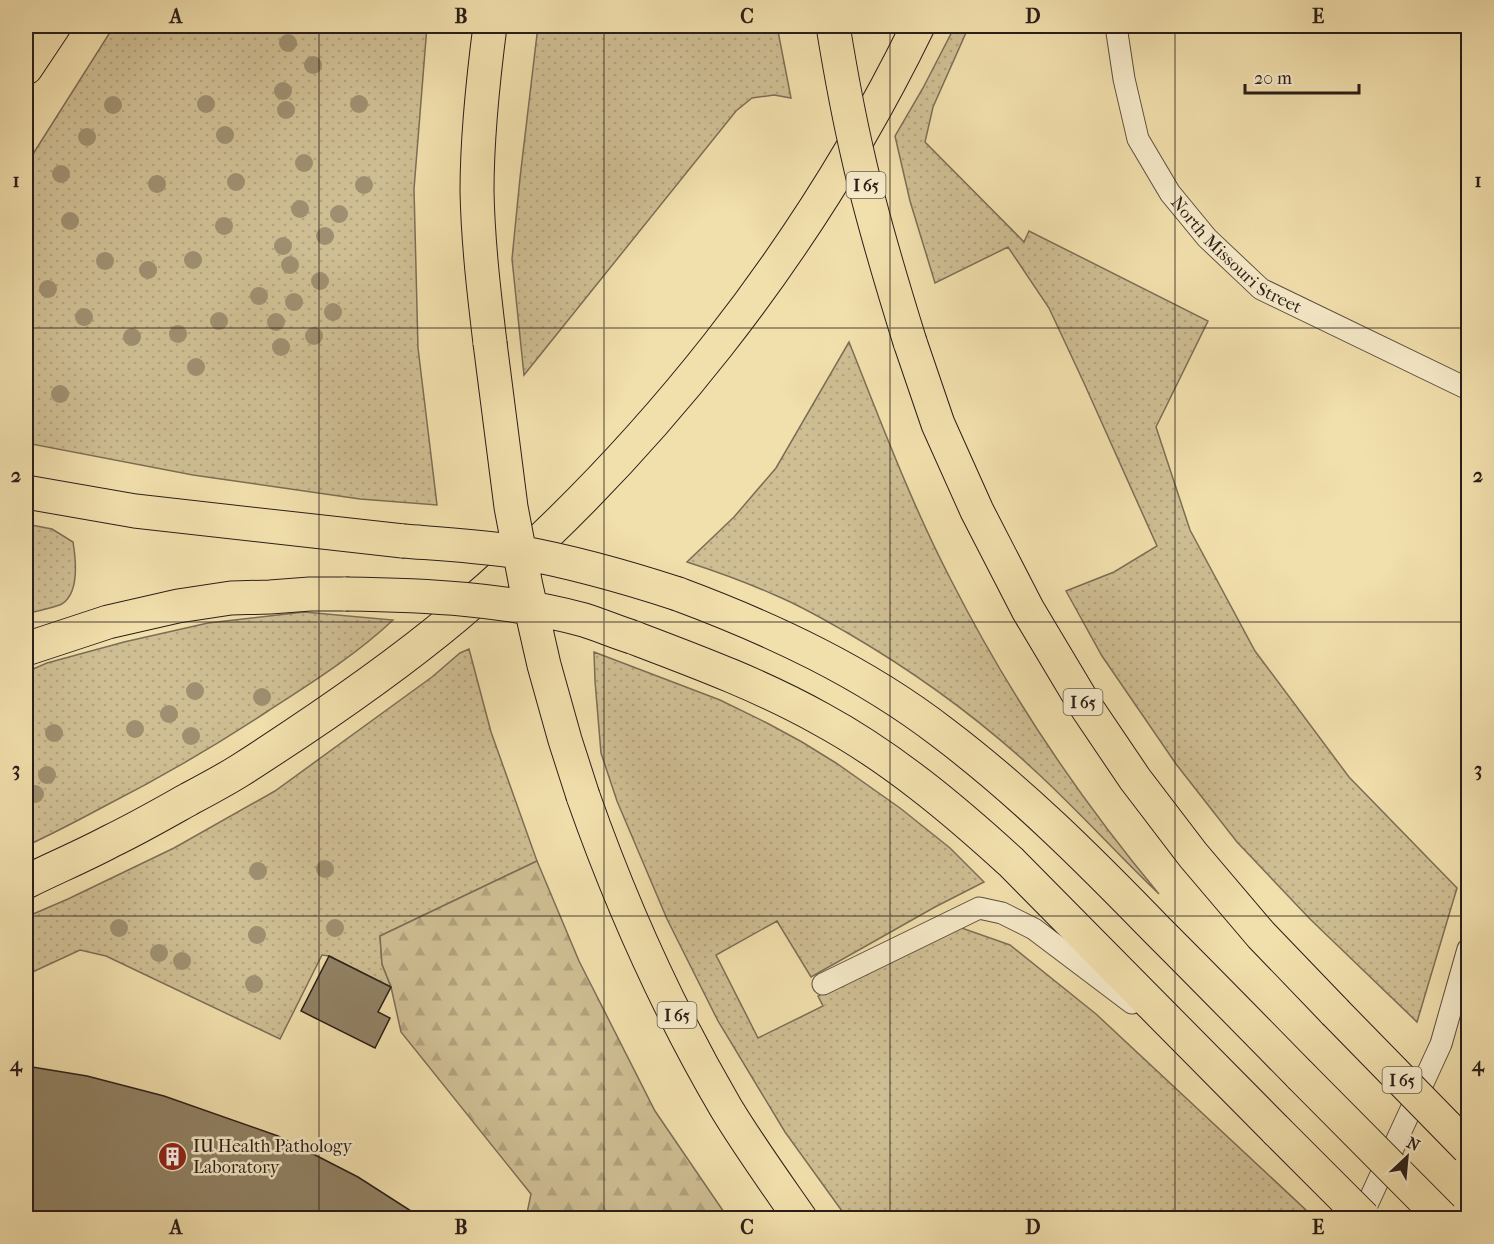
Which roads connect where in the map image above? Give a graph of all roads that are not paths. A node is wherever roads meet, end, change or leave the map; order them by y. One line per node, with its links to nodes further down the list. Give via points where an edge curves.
1 (54, 26): 6 (highway)
2 (490, 26): 15 (highway, I 65, bridge, via 477,191 481,269 511,507 547,676 605,858 655,972 727,1108)
3 (833, 26): 14 (highway, I 65, bridge, via 858,157 910,342 938,424 977,512 1028,609 1083,702 1193,855 1261,934)
4 (918, 26): 10 (highway, via 847,157 748,306 652,424 547,535 433,635 289,739 164,814)
5 (1116, 26): 7 (lane, North Missouri Street, via 1138,139 1170,193 1207,238 1261,289)
6 (26, 68)
7 (1468, 389)
8 (26, 492): 17 (highway, bridge, via 135,512 518,552 596,569 678,594 822,657 942,732 1058,830)
9 (26, 649): 13 (highway, bridge, via 108,622 178,606 231,598 310,594 409,595 496,603 585,621 632,637 787,701 844,732 902,771 1011,862)
10 (26, 882)
11 (1468, 949): 16 (lane, via 1441,1044)
12 (823, 984): 13 (lane, via 979,908 1002,913 1034,929)
13 (1209, 1062): 16 (highway, bridge)
14 (1468, 1148)
15 (800, 1218)
16 (1362, 1218)
17 (1442, 1218)

